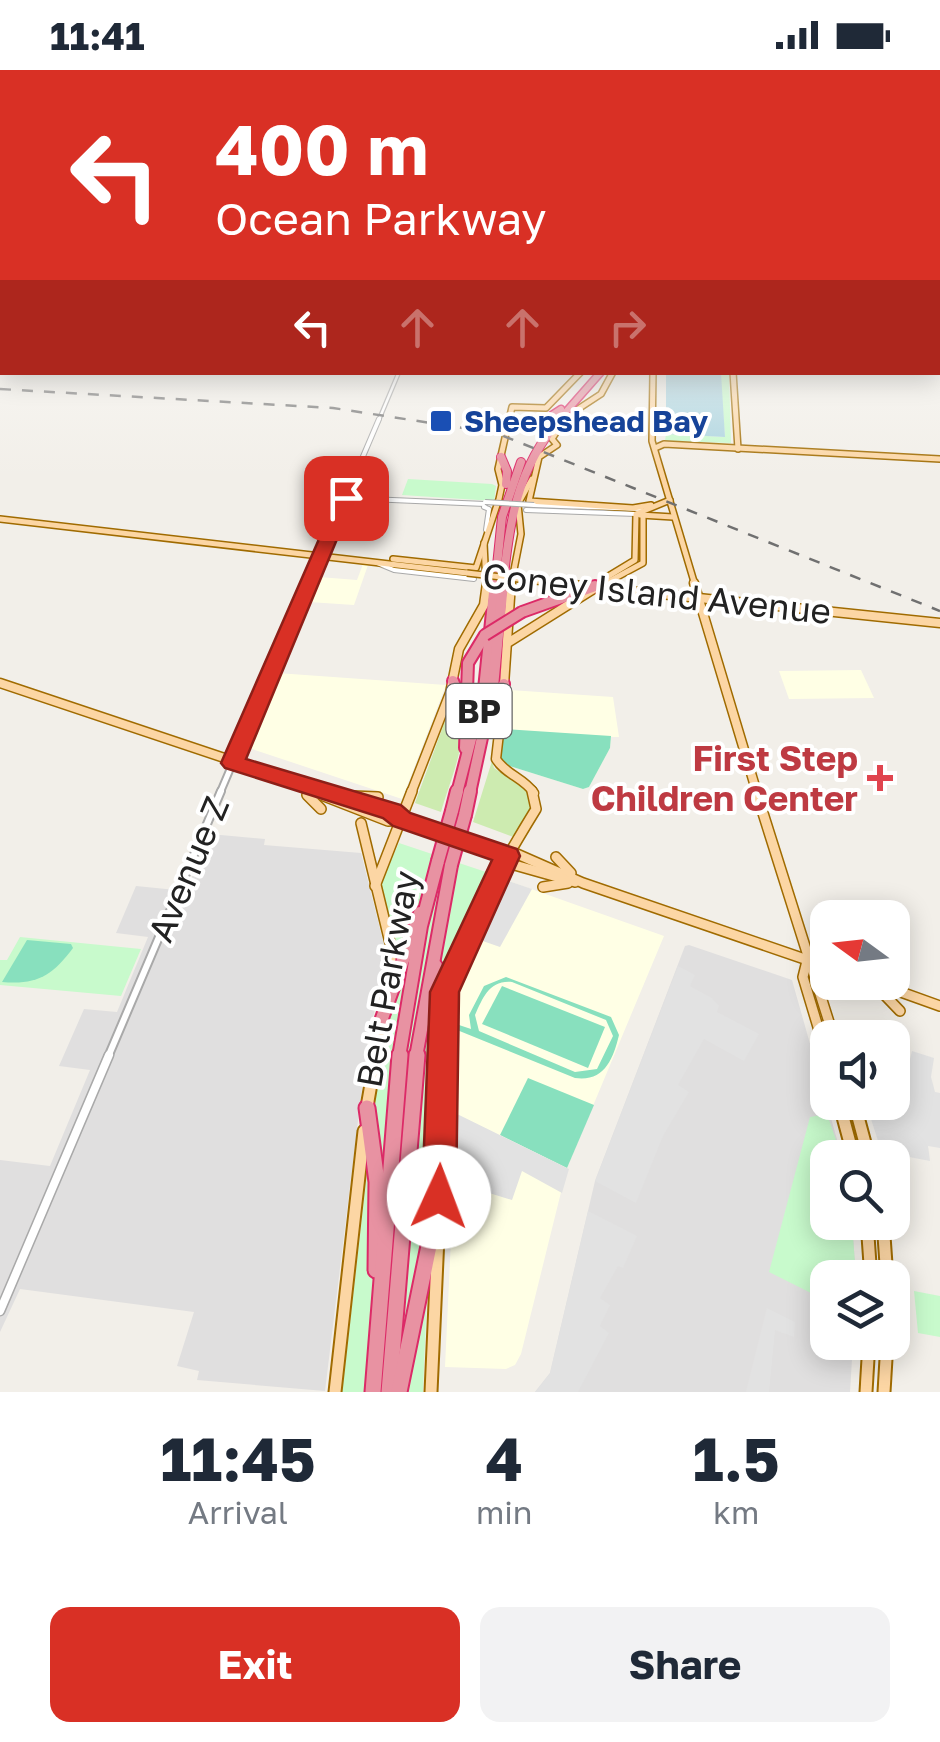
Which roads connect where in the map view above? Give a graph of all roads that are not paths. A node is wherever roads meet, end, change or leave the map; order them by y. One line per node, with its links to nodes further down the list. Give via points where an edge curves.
1 (398, 375): 18 (street, Avenue Z)
2 (578, 375): 9 (main road, via 544,408 512,407)
3 (611, 375): 10 (main road, via 601,394 576,411 574,424)
4 (656, 375): 11 (main road)
5 (734, 375): 12 (main road)
6 (593, 379): 7 (highway, Belt Parkway / BP); 8 (highway, Belt Parkway / BP)
7 (561, 409): 9 (highway, via 532,425); 17 (highway, Belt Parkway / BP, via 531,445)
8 (559, 419): 10 (highway); 29 (highway, Belt Parkway / BP, via 527,464)
9 (508, 425): 13 (main road)
10 (550, 439): 14 (highway)
11 (655, 446): 12 (main road); 20 (main road)
12 (738, 449): 15 (main road)
13 (501, 456): 17 (highway); 28 (main road, via 502,486)
14 (539, 457): 16 (main road)
15 (940, 459)
16 (532, 479): 22 (main road); 36 (main road, via 518,504 521,534)
17 (508, 493): 35 (highway, Belt Parkway / BP)
18 (346, 498): 19 (street); 31 (street, Avenue Z)
19 (397, 499): 21 (street); 21 (street)
20 (670, 500): 23 (main road); 26 (main road)
21 (487, 505): 22 (street, bridge); 28 (street)
22 (532, 505): 23 (main road); 25 (street)
23 (651, 505): 25 (main road)
24 (526, 510): 25 (street)
25 (640, 513): 26 (main road); 38 (main road, via 643,563)
26 (673, 516): 40 (main road)
27 (0, 518): 31 (main road, Coney Island Avenue)
28 (486, 530): 30 (main road)
29 (507, 538): 36 (highway); 47 (highway, Belt Parkway / BP, via 498,654)
30 (484, 543): 34 (main road); 39 (main road)
31 (322, 554): 32 (main road, Coney Island Avenue); 48 (street, Avenue Z)
32 (364, 559): 33 (main road, Coney Island Avenue); 34 (main road, Coney Island Avenue)
33 (375, 561): 34 (main road, Coney Island Avenue); 37 (street, Coney Island Avenue, via 394,570)
34 (471, 571): 38 (main road, Coney Island Avenue, bridge)
35 (496, 574): 39 (highway); 50 (highway, Belt Parkway / BP, via 484,689)
36 (512, 574): 42 (main road)
37 (474, 579)
38 (600, 585): 40 (main road, Coney Island Avenue); 42 (main road); 46 (highway, bridge, via 522,612 485,635 468,662)
39 (487, 590): 43 (main road, via 459,649)
40 (698, 596): 41 (main road, Coney Island Avenue); 64 (main road)
41 (940, 623)
42 (509, 642): 45 (main road)
43 (453, 681): 46 (highway); 55 (main road)
44 (0, 683): 48 (main road)
45 (504, 684): 47 (highway); 57 (main road, via 496,759 527,783 536,802)
46 (465, 712): 50 (highway)
47 (480, 758): 54 (highway, Belt Parkway / BP)
48 (233, 763): 49 (main road); 76 (street, Avenue Z)
49 (296, 786): 51 (main road); 53 (main road); 55 (main road, via 388,822)
50 (458, 788): 54 (highway, Belt Parkway / BP)
51 (340, 796): 52 (main road); 55 (main road)
52 (378, 796)
53 (322, 809)
54 (458, 813): 59 (highway, Belt Parkway / BP, bridge)
55 (402, 820): 57 (main road); 61 (main road)
56 (361, 823): 61 (main road)
57 (508, 856): 60 (main road, via 511,864); 72 (main road, via 450,975)
58 (556, 857): 60 (main road)
59 (441, 867): 63 (highway, Belt Parkway / BP); 71 (highway); 75 (highway, Belt Parkway / BP, via 399,1073)
60 (579, 882): 62 (main road); 64 (main road)
61 (375, 886): 71 (main road, via 393,957)
62 (543, 886)
63 (445, 889): 72 (highway, via 434,977); 81 (highway, Belt Parkway / BP, via 411,1086)
64 (808, 960): 69 (main road, via 803,977); 70 (main road)
65 (910, 995): 67 (main road)
66 (890, 1000): 68 (main road)
67 (940, 1006)
68 (900, 1011)
69 (816, 1020)
70 (828, 1020)
71 (381, 1021): 73 (main road)
72 (442, 1038): 74 (main road)
73 (367, 1108): 75 (highway); 79 (main road)
74 (439, 1197): 82 (highway); 83 (main road)
75 (379, 1295): 80 (highway, Belt Parkway / BP)
76 (0, 1311)
77 (868, 1360): 84 (main road)
78 (885, 1360): 85 (main road)
79 (335, 1392)
80 (372, 1392)
81 (390, 1392)
82 (399, 1392)
83 (431, 1392)
84 (866, 1392)
85 (884, 1392)

